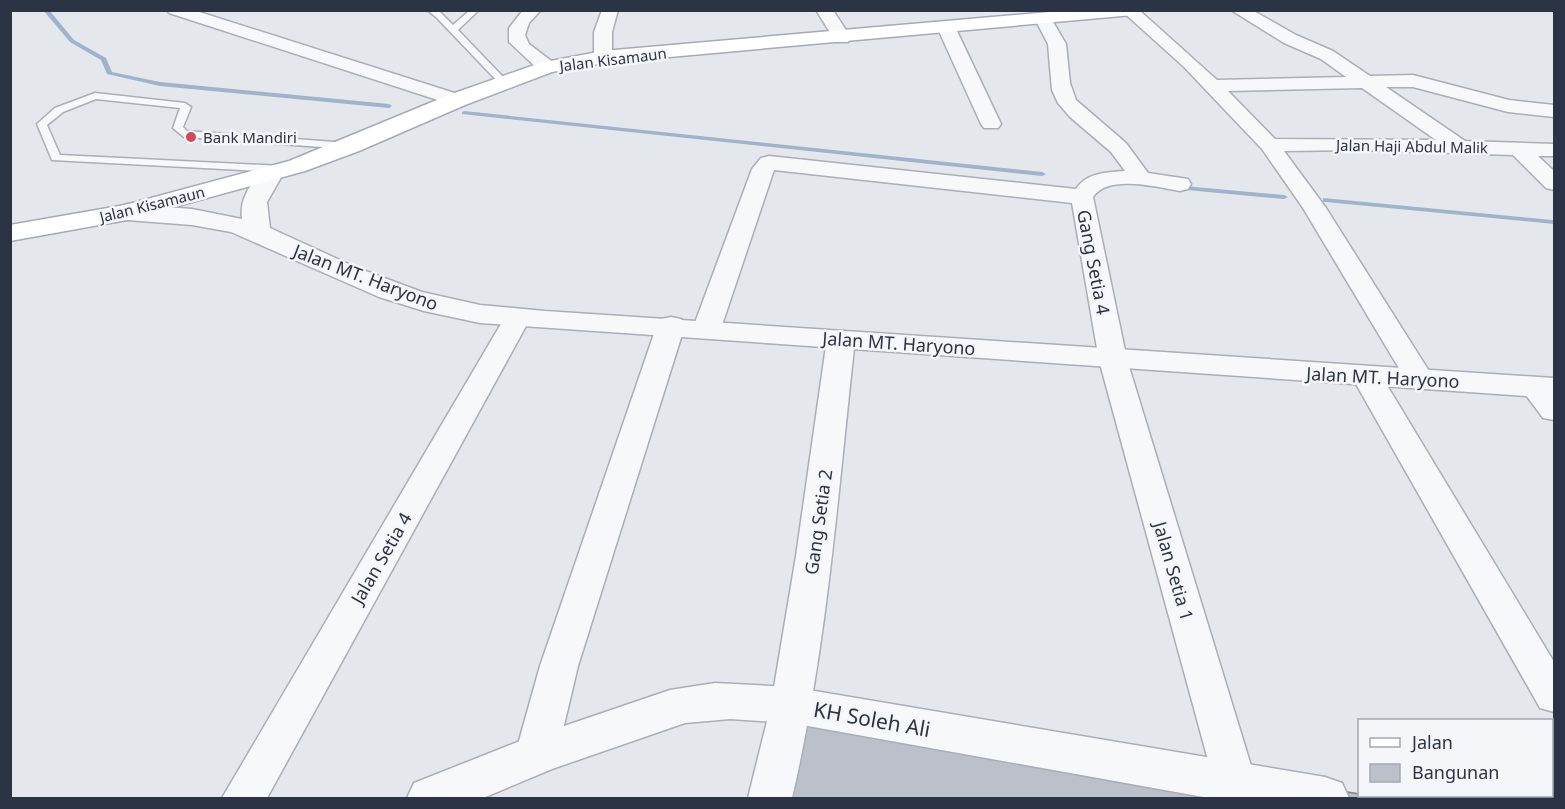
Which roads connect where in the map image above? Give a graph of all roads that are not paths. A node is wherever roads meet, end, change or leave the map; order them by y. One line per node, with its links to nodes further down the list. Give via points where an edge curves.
1 (175, 10): 18 (street)
2 (475, 10): 11 (lane)
3 (533, 10): 14 (street, via 516,28 515,36)
4 (610, 10): 13 (street, via 603,32)
5 (824, 10): 12 (street)
6 (1239, 10): 16 (street, via 1327,55)
7 (1131, 11): 9 (main road, Jalan Kisamaun); 17 (street)
8 (438, 12): 11 (lane)
9 (1047, 16): 10 (main road, Jalan Kisamaun); 27 (street, via 1058,45 1059,82 1064,97 1082,118 1133,161)
10 (947, 29): 12 (main road, Jalan Kisamaun); 20 (street)
11 (453, 30): 15 (lane)
12 (842, 38): 13 (main road, Jalan Kisamaun)
13 (603, 57): 14 (main road, Jalan Kisamaun)
14 (547, 67): 15 (main road, Jalan Kisamaun)
15 (503, 82): 18 (main road, Jalan Kisamaun)
16 (1365, 82): 17 (street); 19 (street, via 1420,82 1508,106); 23 (street)
17 (1212, 86): 21 (street)
18 (457, 100): 22 (main road, Jalan Kisamaun)
19 (1554, 111)
20 (992, 124)
21 (1269, 145): 23 (street, Jalan Haji Abdul Malik); 40 (street, via 1314,208)
22 (351, 146): 26 (main road, Jalan Kisamaun); 26 (lane, via 184,134 178,128 186,107 182,105 99,96 59,110 42,124 56,158)
23 (1460, 147): 24 (street, Jalan Haji Abdul Malik)
24 (1519, 149): 25 (street, Jalan Haji Abdul Malik); 28 (street)
25 (1554, 150)
26 (278, 172): 31 (main road, Jalan Kisamaun); 33 (street, via 252,207)
27 (1140, 180): 29 (street, Gang Setia 4); 30 (street, Gang Setia 4, via 1103,179 1092,183)
28 (1554, 183)
29 (1180, 184)
30 (1082, 197): 36 (street, via 769,162 763,169); 38 (street, Gang Setia 4)
31 (127, 212): 32 (main road, Jalan Kisamaun); 33 (street, Jalan MT. Haryono, via 207,219)
32 (10, 232)
33 (258, 232): 34 (street, Jalan MT. Haryono, via 304,255 435,306)
34 (518, 317): 35 (street, Jalan MT. Haryono); 47 (street, Jalan Setia 4)
35 (671, 325): 36 (street, Jalan MT. Haryono); 45 (street, via 559,666)
36 (707, 328): 37 (street, Jalan MT. Haryono)
37 (841, 339): 38 (street, Jalan MT. Haryono); 44 (street, Gang Setia 2)
38 (1113, 360): 39 (street, Jalan MT. Haryono); 46 (street, Jalan Setia 1)
39 (1367, 377): 40 (street, Jalan MT. Haryono); 43 (street)
40 (1419, 379): 41 (street, Jalan MT. Haryono)
41 (1545, 387): 42 (street)
42 (1554, 411)
43 (1554, 696)
44 (791, 705): 45 (street, KH Soleh Ali, via 729,700 693,702); 46 (street, KH Soleh Ali); 49 (street, Gang Setia 2)
45 (536, 755): 48 (street, KH Soleh Ali)
46 (1235, 782): 50 (street, KH Soleh Ali)
47 (244, 798)
48 (431, 798)
49 (770, 798)
50 (1325, 798)

